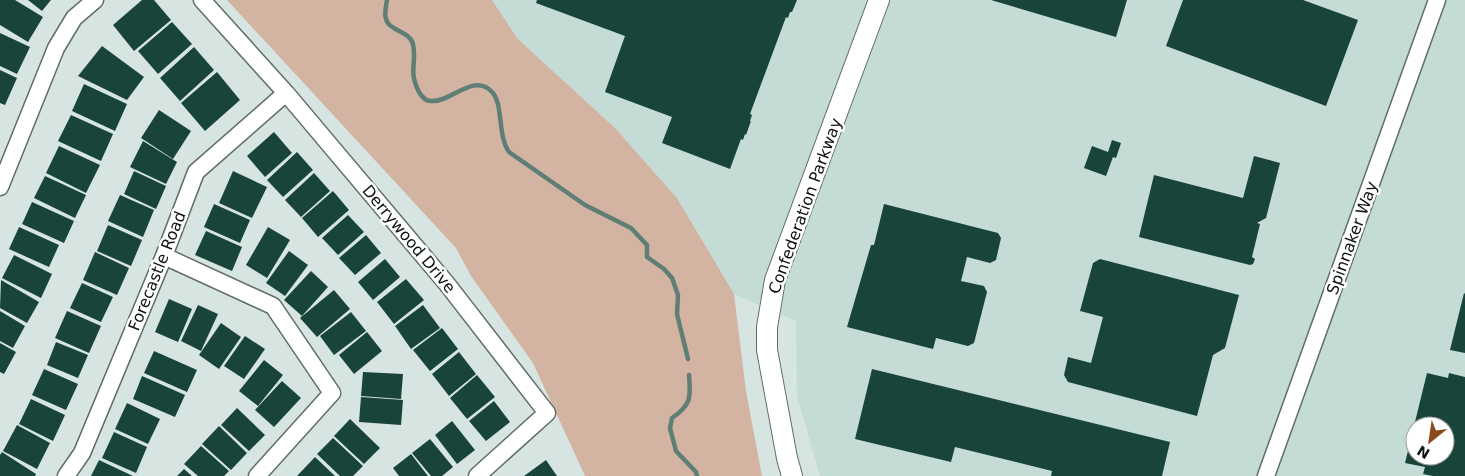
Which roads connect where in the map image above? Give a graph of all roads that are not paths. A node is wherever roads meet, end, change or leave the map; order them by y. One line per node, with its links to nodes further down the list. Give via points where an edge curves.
1 (95, 0): 6 (street, via 74,18 56,48)
2 (202, 0): 5 (street, Derrywood Drive)
3 (879, 0): 11 (street, Confederation Parkway, via 775,280 768,317 767,350)
4 (1437, 0): 12 (street, Spinnaker Way)
5 (286, 93): 7 (street, Forecastle Road, via 196,172); 10 (street, Derrywood Drive, via 447,284 547,413)
6 (0, 187)
7 (164, 256): 8 (street, Forecastle Road, via 82,452); 9 (street, via 273,306 332,393)
8 (66, 476)
9 (257, 476)
10 (478, 476)
11 (792, 476)
12 (1266, 476)

